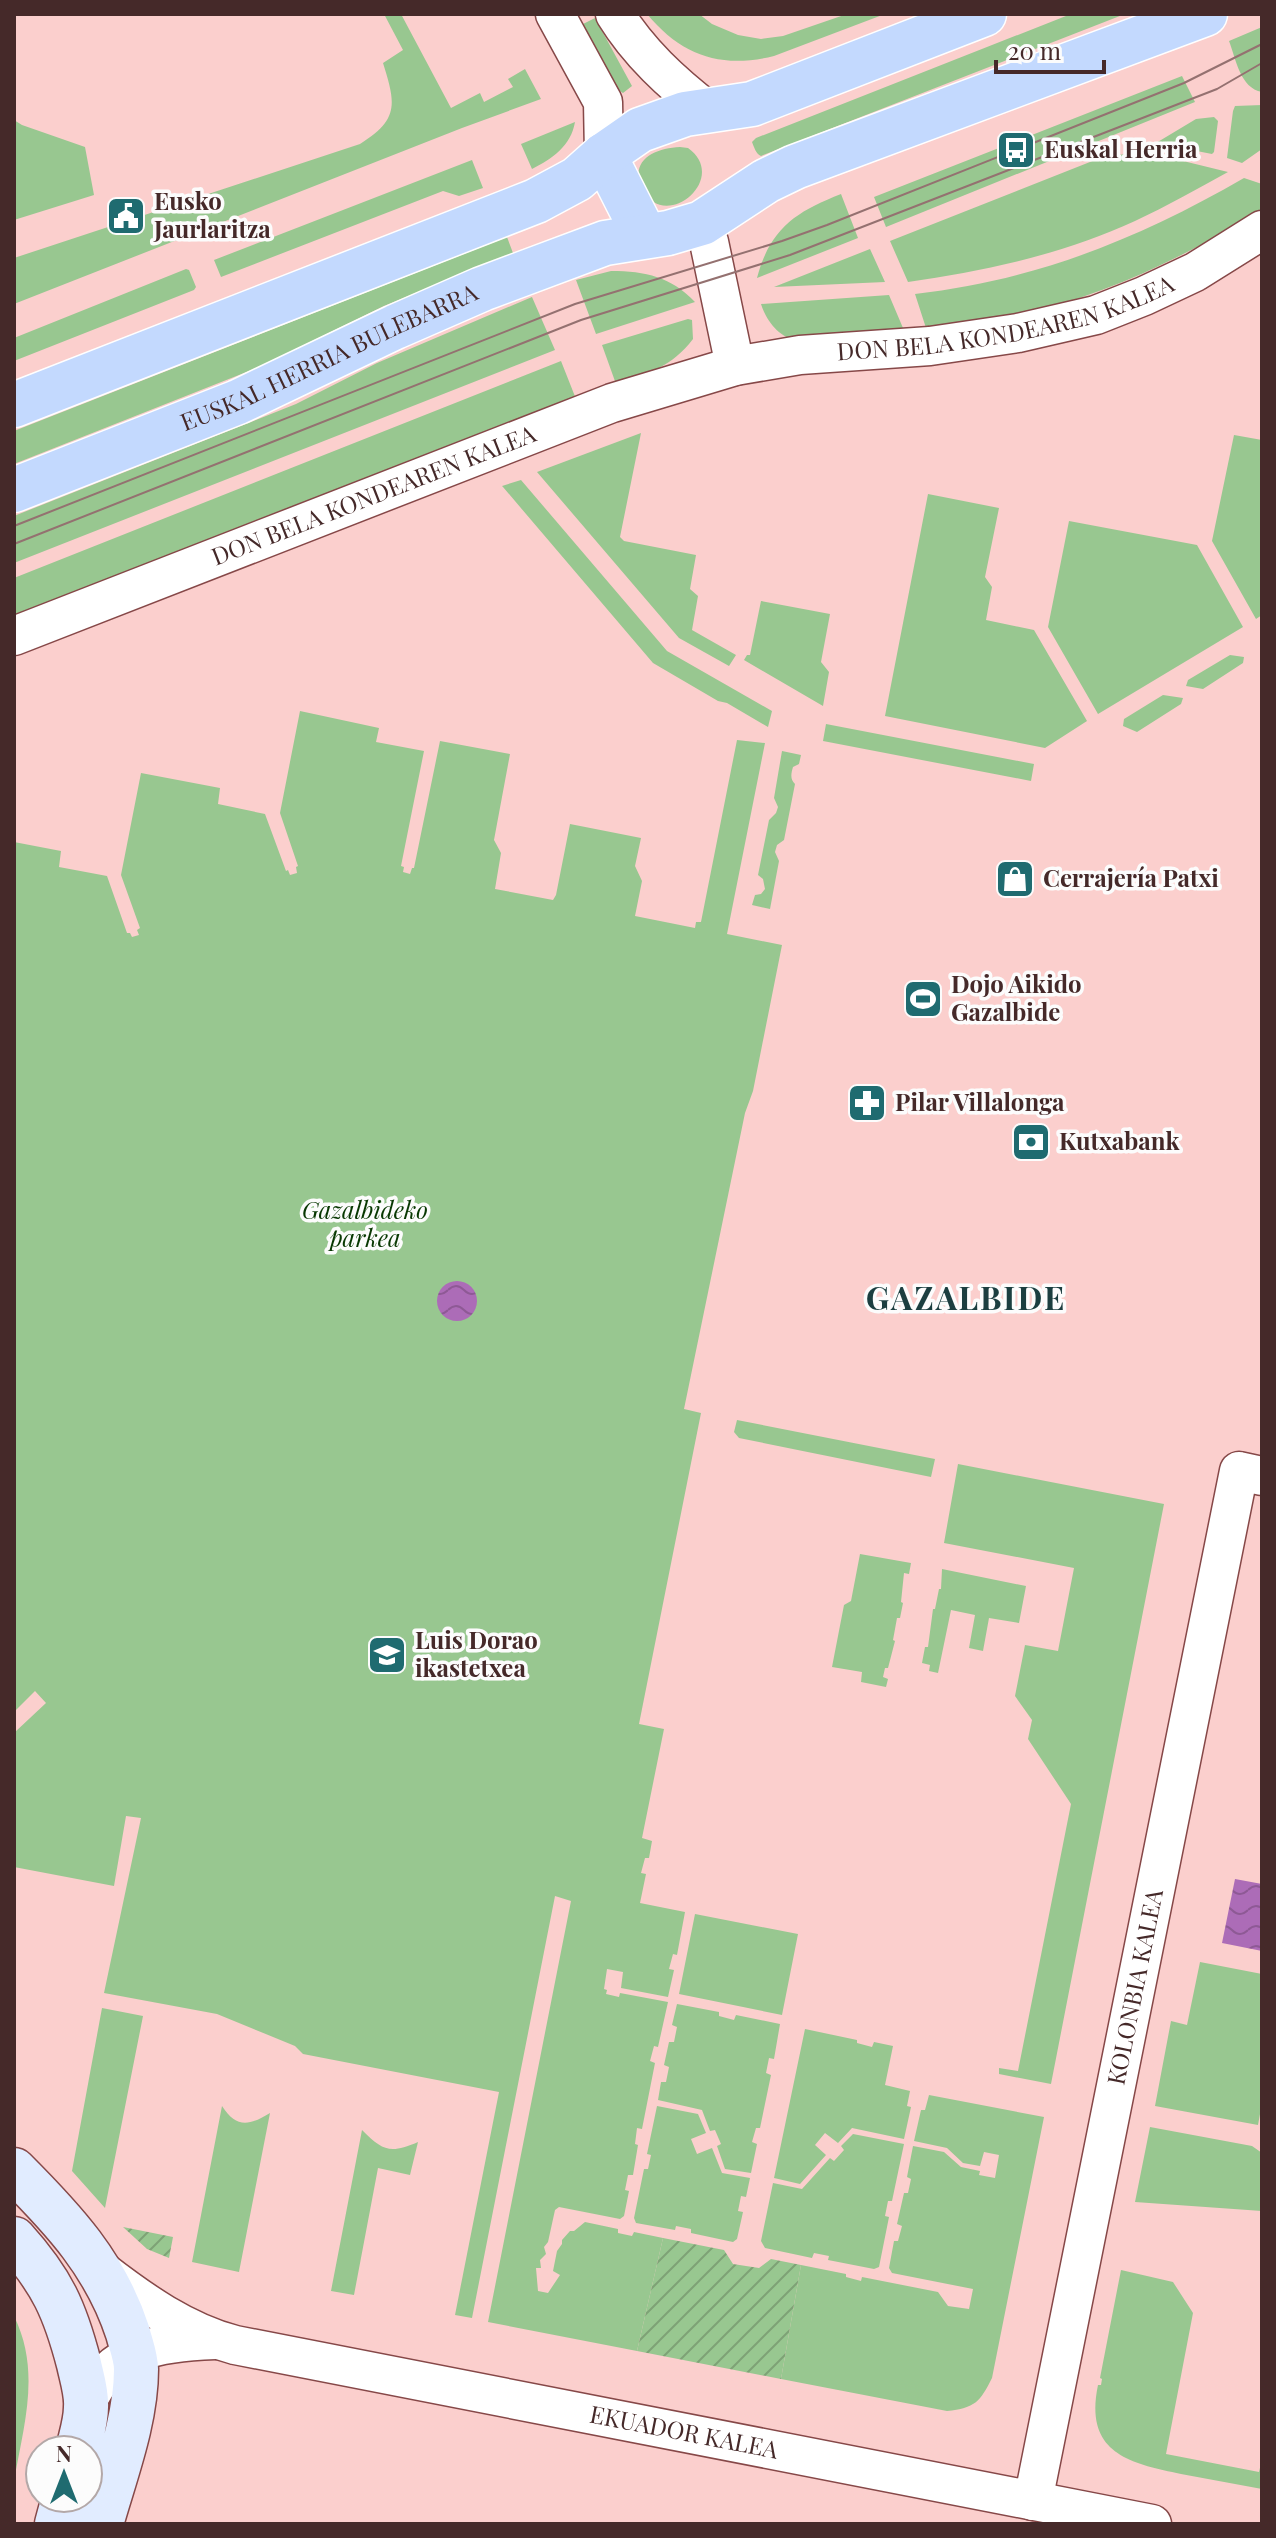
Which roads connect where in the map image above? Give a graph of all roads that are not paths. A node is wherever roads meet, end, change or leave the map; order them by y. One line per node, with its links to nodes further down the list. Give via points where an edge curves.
1 (555, 14): 6 (street, via 603,102)
2 (615, 14): 5 (street, via 656,66)
3 (984, 14): 5 (main road, via 752,104)
4 (1205, 14): 7 (main road, EUSKAL HERRIA BULEBARRA, via 795,167)
5 (708, 111): 6 (main road, via 640,130)
6 (604, 155): 9 (main road); 11 (main road, via 577,179 536,201)
7 (702, 223): 9 (main road, EUSKAL HERRIA BULEBARRA); 10 (street)
8 (1262, 230): 10 (street, DON BELA KONDEAREN KALEA, via 1195,272 1096,315 930,346 800,355)
9 (645, 236): 12 (main road, EUSKAL HERRIA BULEBARRA, via 605,243 482,289 238,402)
10 (735, 366): 13 (street, DON BELA KONDEAREN KALEA, via 612,403)
11 (14, 405)
12 (14, 490)
13 (14, 636)
14 (1250, 1474): 22 (street, KOLONBIA KALEA)
15 (14, 2170): 17 (main road, via 63,2220)
16 (14, 2239): 20 (main road, via 53,2289 69,2325)
17 (101, 2270): 18 (street, EKUADOR KALEA, via 170,2318); 19 (main road)
18 (217, 2340): 19 (street, EKUADOR KALEA, via 172,2342); 22 (street, EKUADOR KALEA)
19 (134, 2353): 20 (street, EKUADOR KALEA, via 107,2369); 23 (main road, via 133,2398)
20 (87, 2403): 21 (main road)
21 (82, 2434)
22 (1033, 2501): 24 (street, EKUADOR KALEA)
23 (101, 2524)
24 (1152, 2524)

